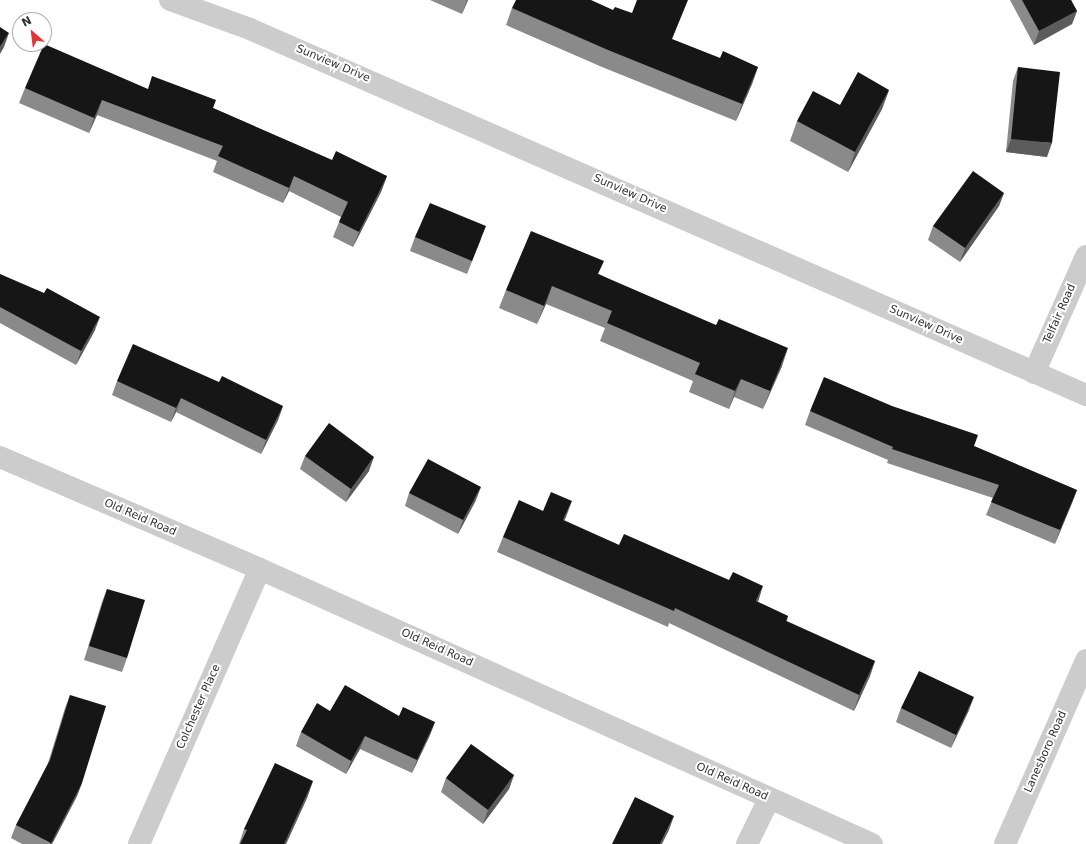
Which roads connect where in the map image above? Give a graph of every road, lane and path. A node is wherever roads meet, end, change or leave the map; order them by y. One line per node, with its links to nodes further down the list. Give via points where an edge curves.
1 (170, 0): 3 (street, Sunview Drive, via 250,28)
2 (1086, 256): 3 (street, Telfair Road)
3 (1034, 373): 4 (street, Sunview Drive)
4 (1086, 395)
5 (0, 457): 6 (street, Old Reid Road)
6 (260, 569): 8 (street, Old Reid Road); 9 (street, Colchester Place)
7 (1086, 660): 12 (street, Lanesboro Road)
8 (769, 799): 10 (street); 11 (street, Old Reid Road)
9 (139, 844)
10 (747, 844)
11 (872, 844)
12 (1005, 844)

